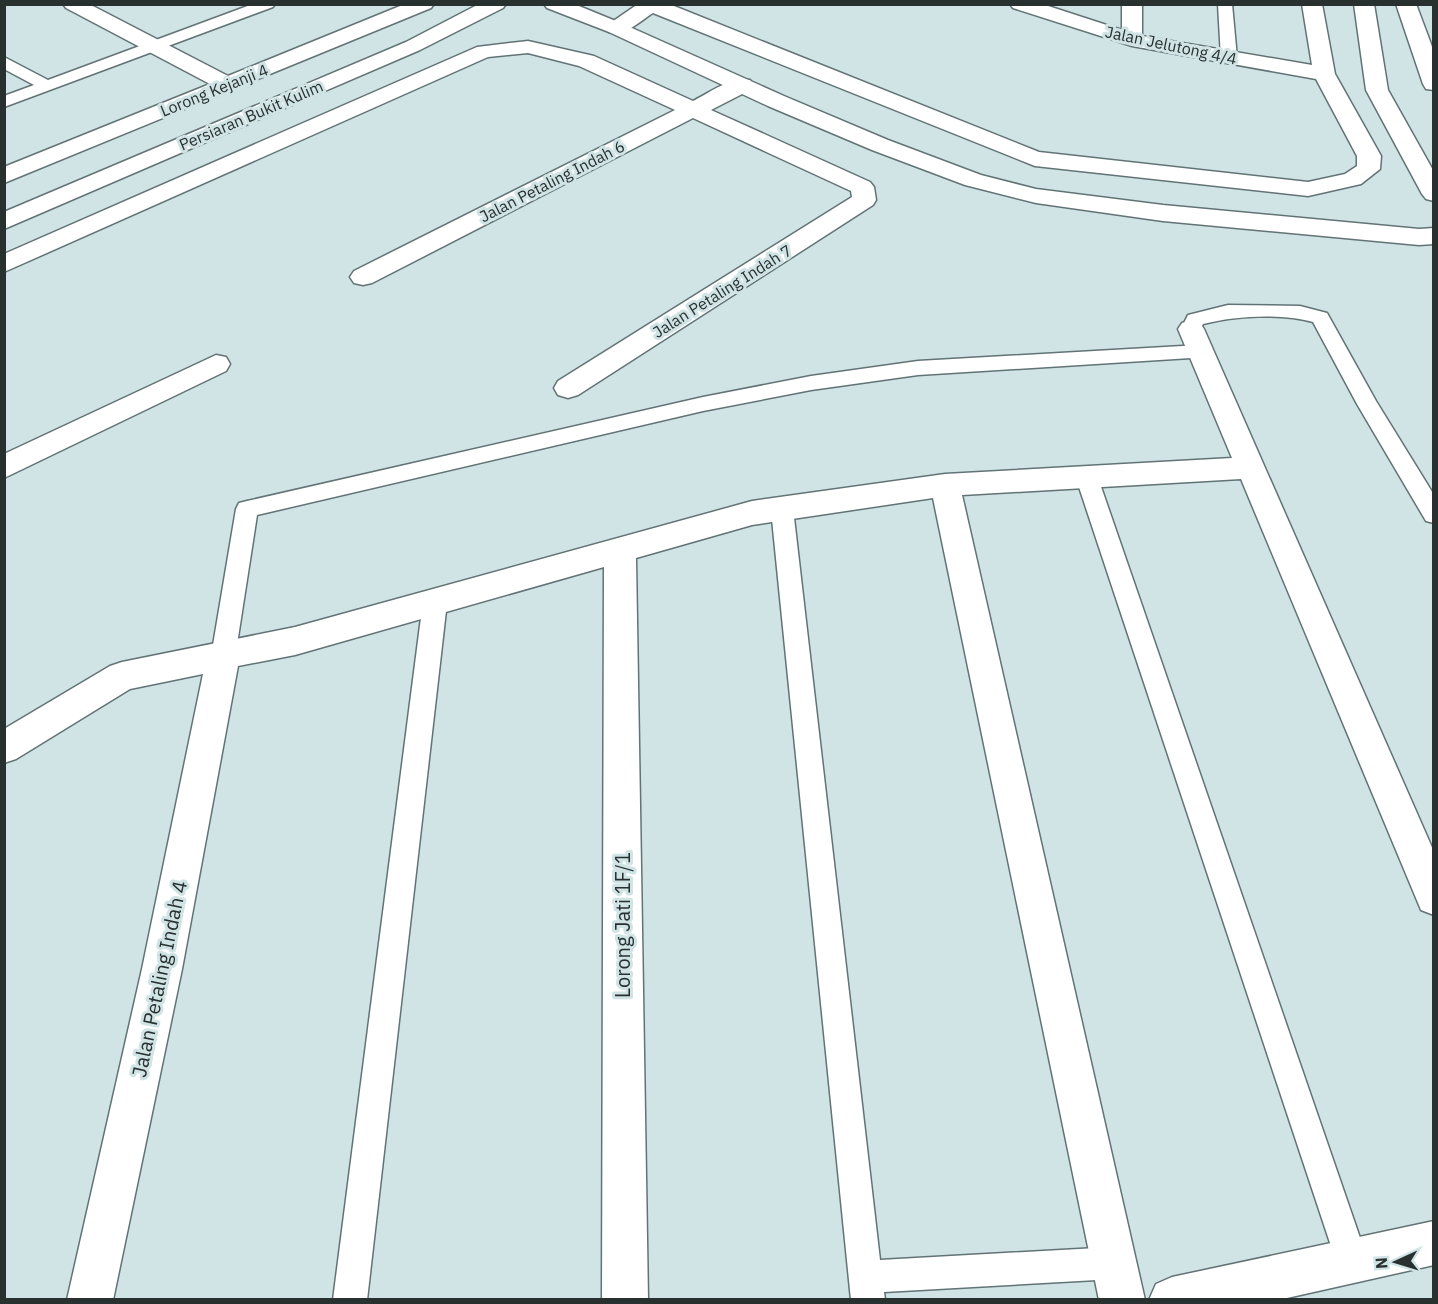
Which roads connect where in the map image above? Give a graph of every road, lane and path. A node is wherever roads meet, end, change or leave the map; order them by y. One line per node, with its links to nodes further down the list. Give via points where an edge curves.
1 (73, 4): 16 (street)
2 (268, 4): 16 (lane)
3 (424, 4): 20 (street, Lorong Kejanji 4)
4 (496, 4): 28 (street, Persiaran Bukit Kulim, via 413,46)
5 (554, 4): 13 (street)
6 (1020, 4): 14 (street, Jalan Jelutong 4/4)
7 (1132, 4): 14 (street)
8 (1225, 4): 17 (lane)
9 (1312, 4): 19 (street)
10 (1364, 4): 27 (street, via 1377,90)
11 (1406, 4): 15 (street)
12 (650, 5): 13 (street); 19 (street, via 1035,159 1308,189 1353,178 1368,169 1369,156)
13 (616, 28): 22 (street)
14 (1132, 40): 17 (street, Jalan Jelutong 4/4)
15 (1426, 43): 21 (street)
16 (154, 46): 20 (street); 23 (lane)
17 (1228, 58): 19 (street, Jalan Jelutong 4/4)
18 (4, 62): 23 (lane)
19 (1324, 74)
20 (228, 84): 26 (street, Lorong Kejanji 4)
21 (1434, 84)
22 (742, 85): 25 (street, Jalan Petaling Indah 6); 29 (street, via 923,162 1036,196 1162,213)
23 (47, 86): 24 (lane)
24 (4, 102)
25 (692, 110): 30 (street, via 586,62 528,47 484,51); 31 (street, Jalan Petaling Indah 6); 34 (street, Jalan Petaling Indah 7, via 862,188 864,201)
26 (4, 176)
27 (1434, 194)
28 (4, 221)
29 (1434, 236)
30 (4, 264)
31 (363, 277)
32 (1195, 341): 36 (street); 39 (lane, via 1195,320 1228,311 1300,312 1320,318 1367,404); 44 (lane, via 918,368 811,383 692,406 247,509)
33 (216, 364): 35 (street)
34 (568, 388)
35 (4, 467)
36 (1249, 468): 37 (street); 46 (street)
37 (1087, 478): 38 (street); 48 (lane)
38 (945, 485): 40 (street); 49 (street)
39 (1426, 487): 41 (lane)
40 (782, 509): 42 (street, via 752,513); 50 (lane)
41 (1434, 514)
42 (620, 550): 43 (street); 54 (street, Lorong Jati 1F/1)
43 (435, 602): 44 (street); 53 (lane)
44 (223, 657): 45 (street, via 122,676); 52 (street, Jalan Petaling Indah 4, via 162,969)
45 (4, 748)
46 (1434, 897)
47 (1434, 1243): 48 (street)
48 (1352, 1261): 51 (street)
49 (1114, 1263): 50 (lane); 55 (street)
50 (866, 1288)
51 (1240, 1293): 56 (street)
52 (90, 1299)
53 (350, 1299)
54 (625, 1299)
55 (1122, 1299)
56 (1172, 1299)

